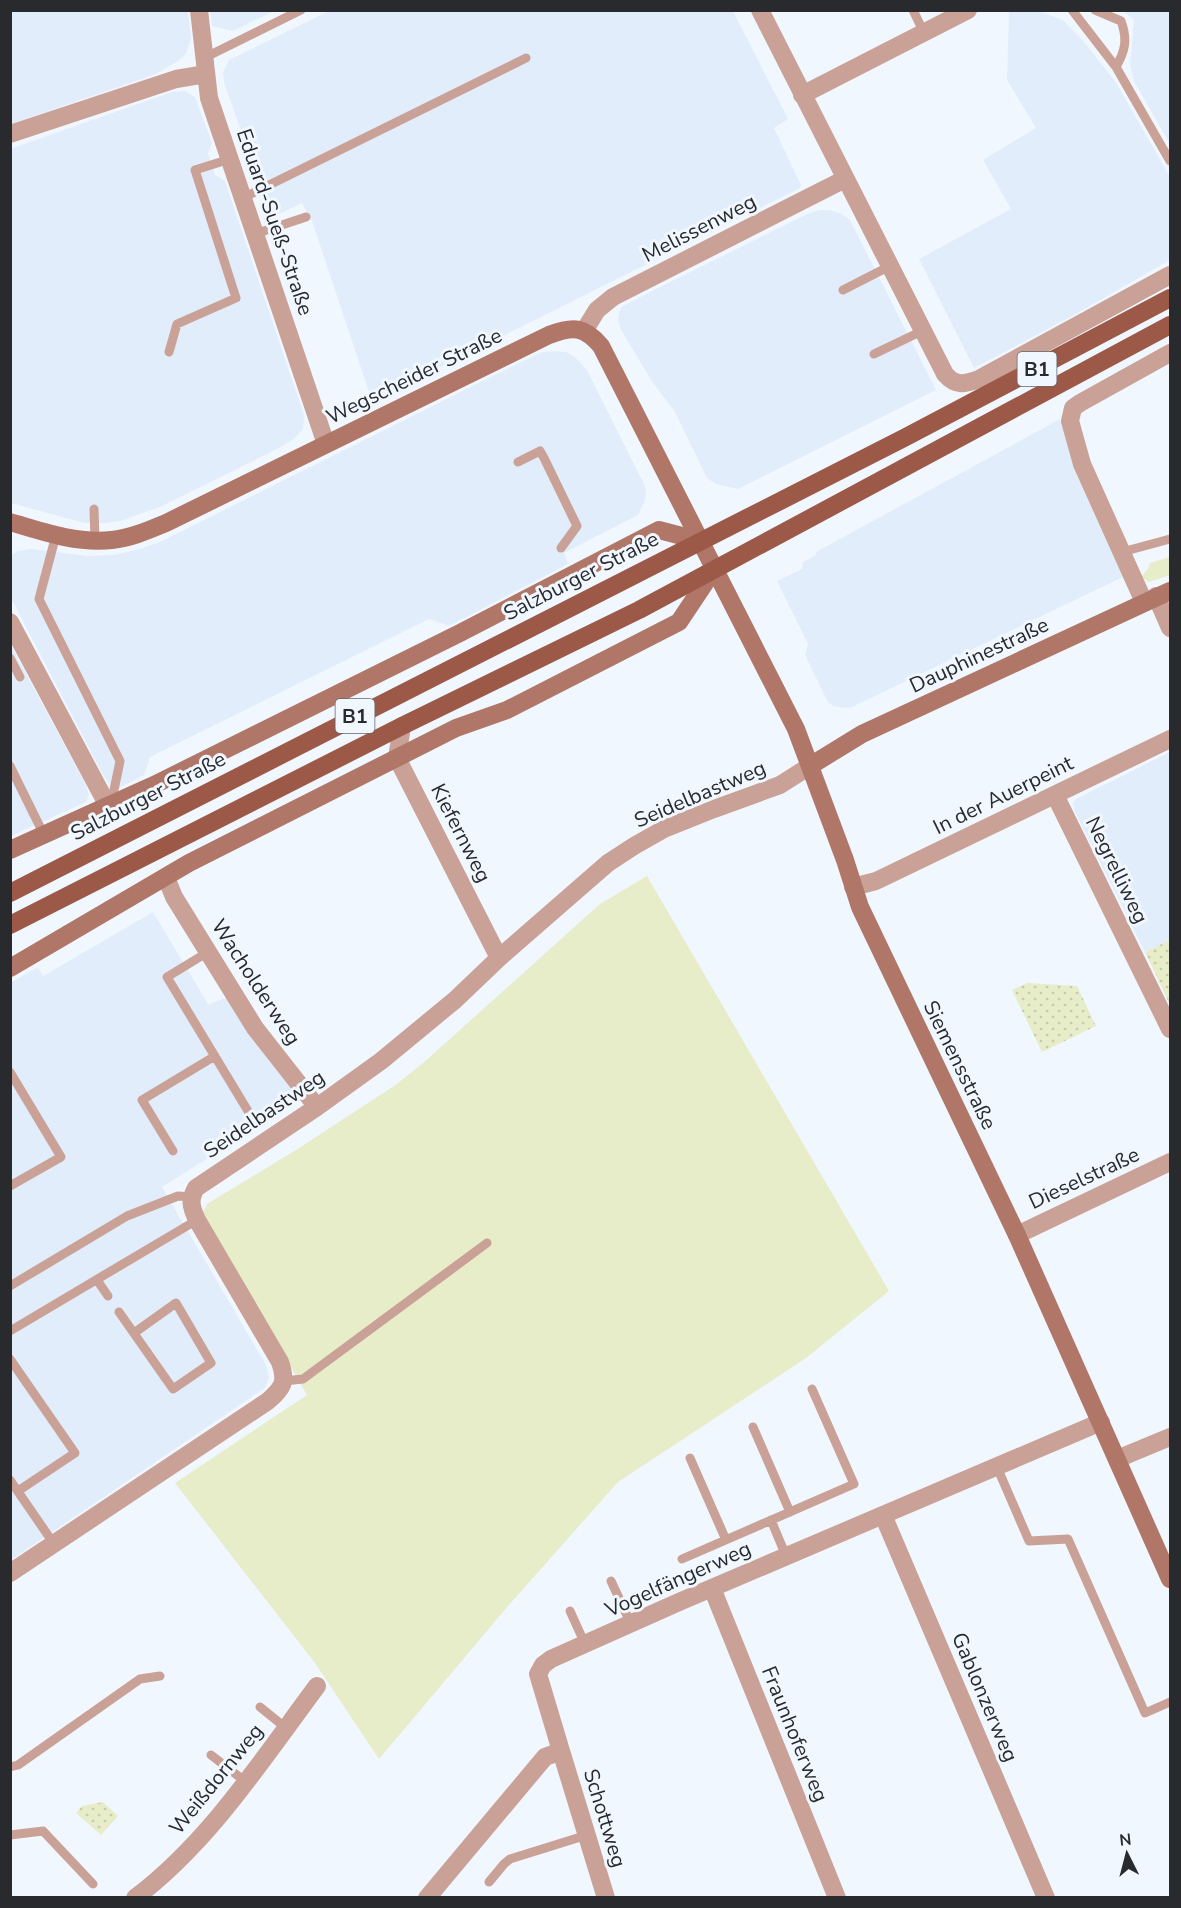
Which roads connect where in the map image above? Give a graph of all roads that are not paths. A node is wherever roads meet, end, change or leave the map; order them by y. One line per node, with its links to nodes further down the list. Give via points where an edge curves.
1 (199, 10): 12 (street, Eduard-Sueß-Straße)
2 (301, 10): 12 (lane)
3 (760, 10): 14 (street)
4 (913, 10): 10 (lane)
5 (968, 10): 10 (street)
6 (1072, 10): 13 (lane)
7 (1095, 10): 9 (lane)
8 (1111, 10): 9 (lane)
9 (1121, 21): 13 (lane, via 1124,52)
10 (924, 33): 14 (street)
11 (526, 58): 19 (lane)
12 (205, 66): 15 (street); 16 (street, Eduard-Sueß-Straße, via 209,98)
13 (1116, 68): 17 (lane)
14 (802, 95): 18 (street)
15 (10, 134)
16 (230, 159): 19 (street, Eduard-Sueß-Straße); 29 (lane, via 195,170 236,298 177,324)
17 (1170, 161)
18 (845, 179): 22 (street); 27 (street, Melissenweg, via 613,297 597,310)
19 (243, 198): 21 (street, Eduard-Sueß-Straße)
20 (306, 217): 21 (lane)
21 (255, 234): 32 (street, Eduard-Sueß-Straße)
22 (890, 266): 24 (lane); 28 (street)
23 (1170, 275): 28 (street, via 966,384 957,384 945,375)
24 (843, 290)
25 (1170, 298): 39 (main road, Salzburger Straße / B1)
26 (1170, 325): 42 (main road, B1)
27 (584, 331): 32 (street, Wegscheider Straße, via 565,329 549,334); 39 (street, via 601,346)
28 (922, 331): 31 (lane)
29 (169, 352)
30 (1170, 353): 41 (street, via 1080,403 1070,415 1082,464)
31 (874, 354)
32 (326, 444): 38 (street, Wegscheider Straße, via 166,523 134,536)
33 (518, 462): 40 (lane, via 540,451 549,468 577,526)
34 (94, 509): 38 (lane)
35 (10, 522): 36 (street, Wegscheider Straße)
36 (56, 535): 38 (street, Wegscheider Straße); 54 (lane, via 39,599 120,761)
37 (1170, 539): 41 (lane)
38 (95, 540)
39 (701, 541): 42 (street); 54 (street, via 659,530); 59 (main road, Salzburger Straße / B1)
40 (561, 548)
41 (1122, 552): 43 (street)
42 (715, 568): 48 (main road, B1, via 639,610); 50 (street, via 679,622 507,710 456,728); 52 (street, Siemensstraße, via 796,729)
43 (1157, 596): 45 (street); 52 (street, Dauphinestraße, via 862,734)
44 (10, 622): 54 (street)
45 (1170, 628)
46 (10, 658): 47 (lane)
47 (20, 677)
48 (402, 726): 50 (street); 60 (main road, B1)
49 (1170, 739): 53 (street, In der Auerpeint)
50 (397, 758): 57 (street); 62 (street, Kiefernweg)
51 (10, 766): 55 (lane)
52 (810, 766): 58 (street, Siemensstraße); 62 (street, Seidelbastweg, via 780,785 664,829 634,846 583,884)
53 (1055, 795): 58 (street, In der Auerpeint, via 876,881); 64 (street, Negrelliweg)
54 (108, 806): 55 (street)
55 (44, 835): 56 (street)
56 (10, 850)
57 (166, 877): 61 (street, Wacholderweg); 63 (street)
58 (853, 887): 74 (street, Siemensstraße)
59 (10, 892)
60 (10, 925)
61 (208, 952): 65 (lane, via 166,977); 67 (street, Wacholderweg, via 255,1028)
62 (499, 958): 67 (street, Seidelbastweg, via 381,1061)
63 (10, 968)
64 (1170, 1029)
65 (214, 1056): 68 (lane); 69 (lane, via 142,1100)
66 (10, 1072): 71 (lane, via 61,1157)
67 (317, 1107): 72 (street, Seidelbastweg, via 205,1180)
68 (251, 1116)
69 (173, 1151)
70 (1170, 1162): 74 (street, Dieselstraße)
71 (10, 1186)
72 (191, 1197): 73 (street); 77 (lane, via 178,1196 127,1216)
73 (197, 1220): 76 (lane); 83 (street, via 280,1362)
74 (1017, 1235): 85 (street, Siemensstraße)
75 (487, 1243): 83 (lane, via 303,1379)
76 (96, 1280): 78 (lane); 80 (lane)
77 (10, 1286)
78 (108, 1296)
79 (119, 1312): 81 (lane)
80 (10, 1331)
81 (134, 1333): 81 (lane, via 173,1389 211,1363 176,1303)
82 (10, 1359): 92 (lane, via 75,1453)
83 (284, 1381): 97 (street, via 268,1401)
84 (813, 1389): 93 (lane, via 854,1484)
85 (1101, 1422): 89 (street, Siemensstraße); 90 (street, Vogelfängerweg)
86 (753, 1427): 93 (lane)
87 (1170, 1437): 89 (street)
88 (690, 1458): 96 (lane)
89 (1117, 1459): 101 (street, Siemensstraße)
90 (997, 1467): 94 (street, Vogelfängerweg); 109 (lane, via 1029,1541 1068,1539 1145,1713)
91 (10, 1480): 92 (lane)
92 (18, 1491): 97 (lane)
93 (790, 1512): 95 (lane)
94 (883, 1515): 98 (street, Vogelfängerweg); 124 (street, Gablonzerweg)
95 (771, 1520): 96 (lane); 98 (lane)
96 (726, 1540): 99 (lane)
97 (54, 1544): 100 (street)
98 (786, 1556): 103 (street, Vogelfängerweg)
99 (682, 1559)
100 (10, 1573)
101 (1170, 1579)
102 (611, 1581): 105 (lane)
103 (712, 1588): 105 (street, Vogelfängerweg); 123 (street, Fraunhoferweg)
104 (570, 1611): 106 (lane)
105 (631, 1624): 106 (street, Vogelfängerweg)
106 (585, 1644): 112 (street, Vogelfängerweg, via 551,1659 538,1674)
107 (160, 1676): 114 (lane, via 140,1678)
108 (317, 1686): 111 (street, Weißdornweg)
109 (1170, 1702)
110 (260, 1707): 111 (lane)
111 (286, 1728): 115 (street, Weißdornweg)
112 (561, 1751): 117 (street, Schottweg); 121 (street, via 545,1757)
113 (211, 1755): 115 (lane)
114 (10, 1767)
115 (246, 1782): 120 (street, Weißdornweg, via 214,1824)
116 (10, 1834): 119 (lane, via 43,1831)
117 (587, 1835): 118 (lane, via 510,1859); 122 (street, Schottweg)
118 (489, 1882)
119 (93, 1884)
120 (141, 1896)
121 (427, 1898)
122 (606, 1898)
123 (837, 1898)
124 (1046, 1898)

